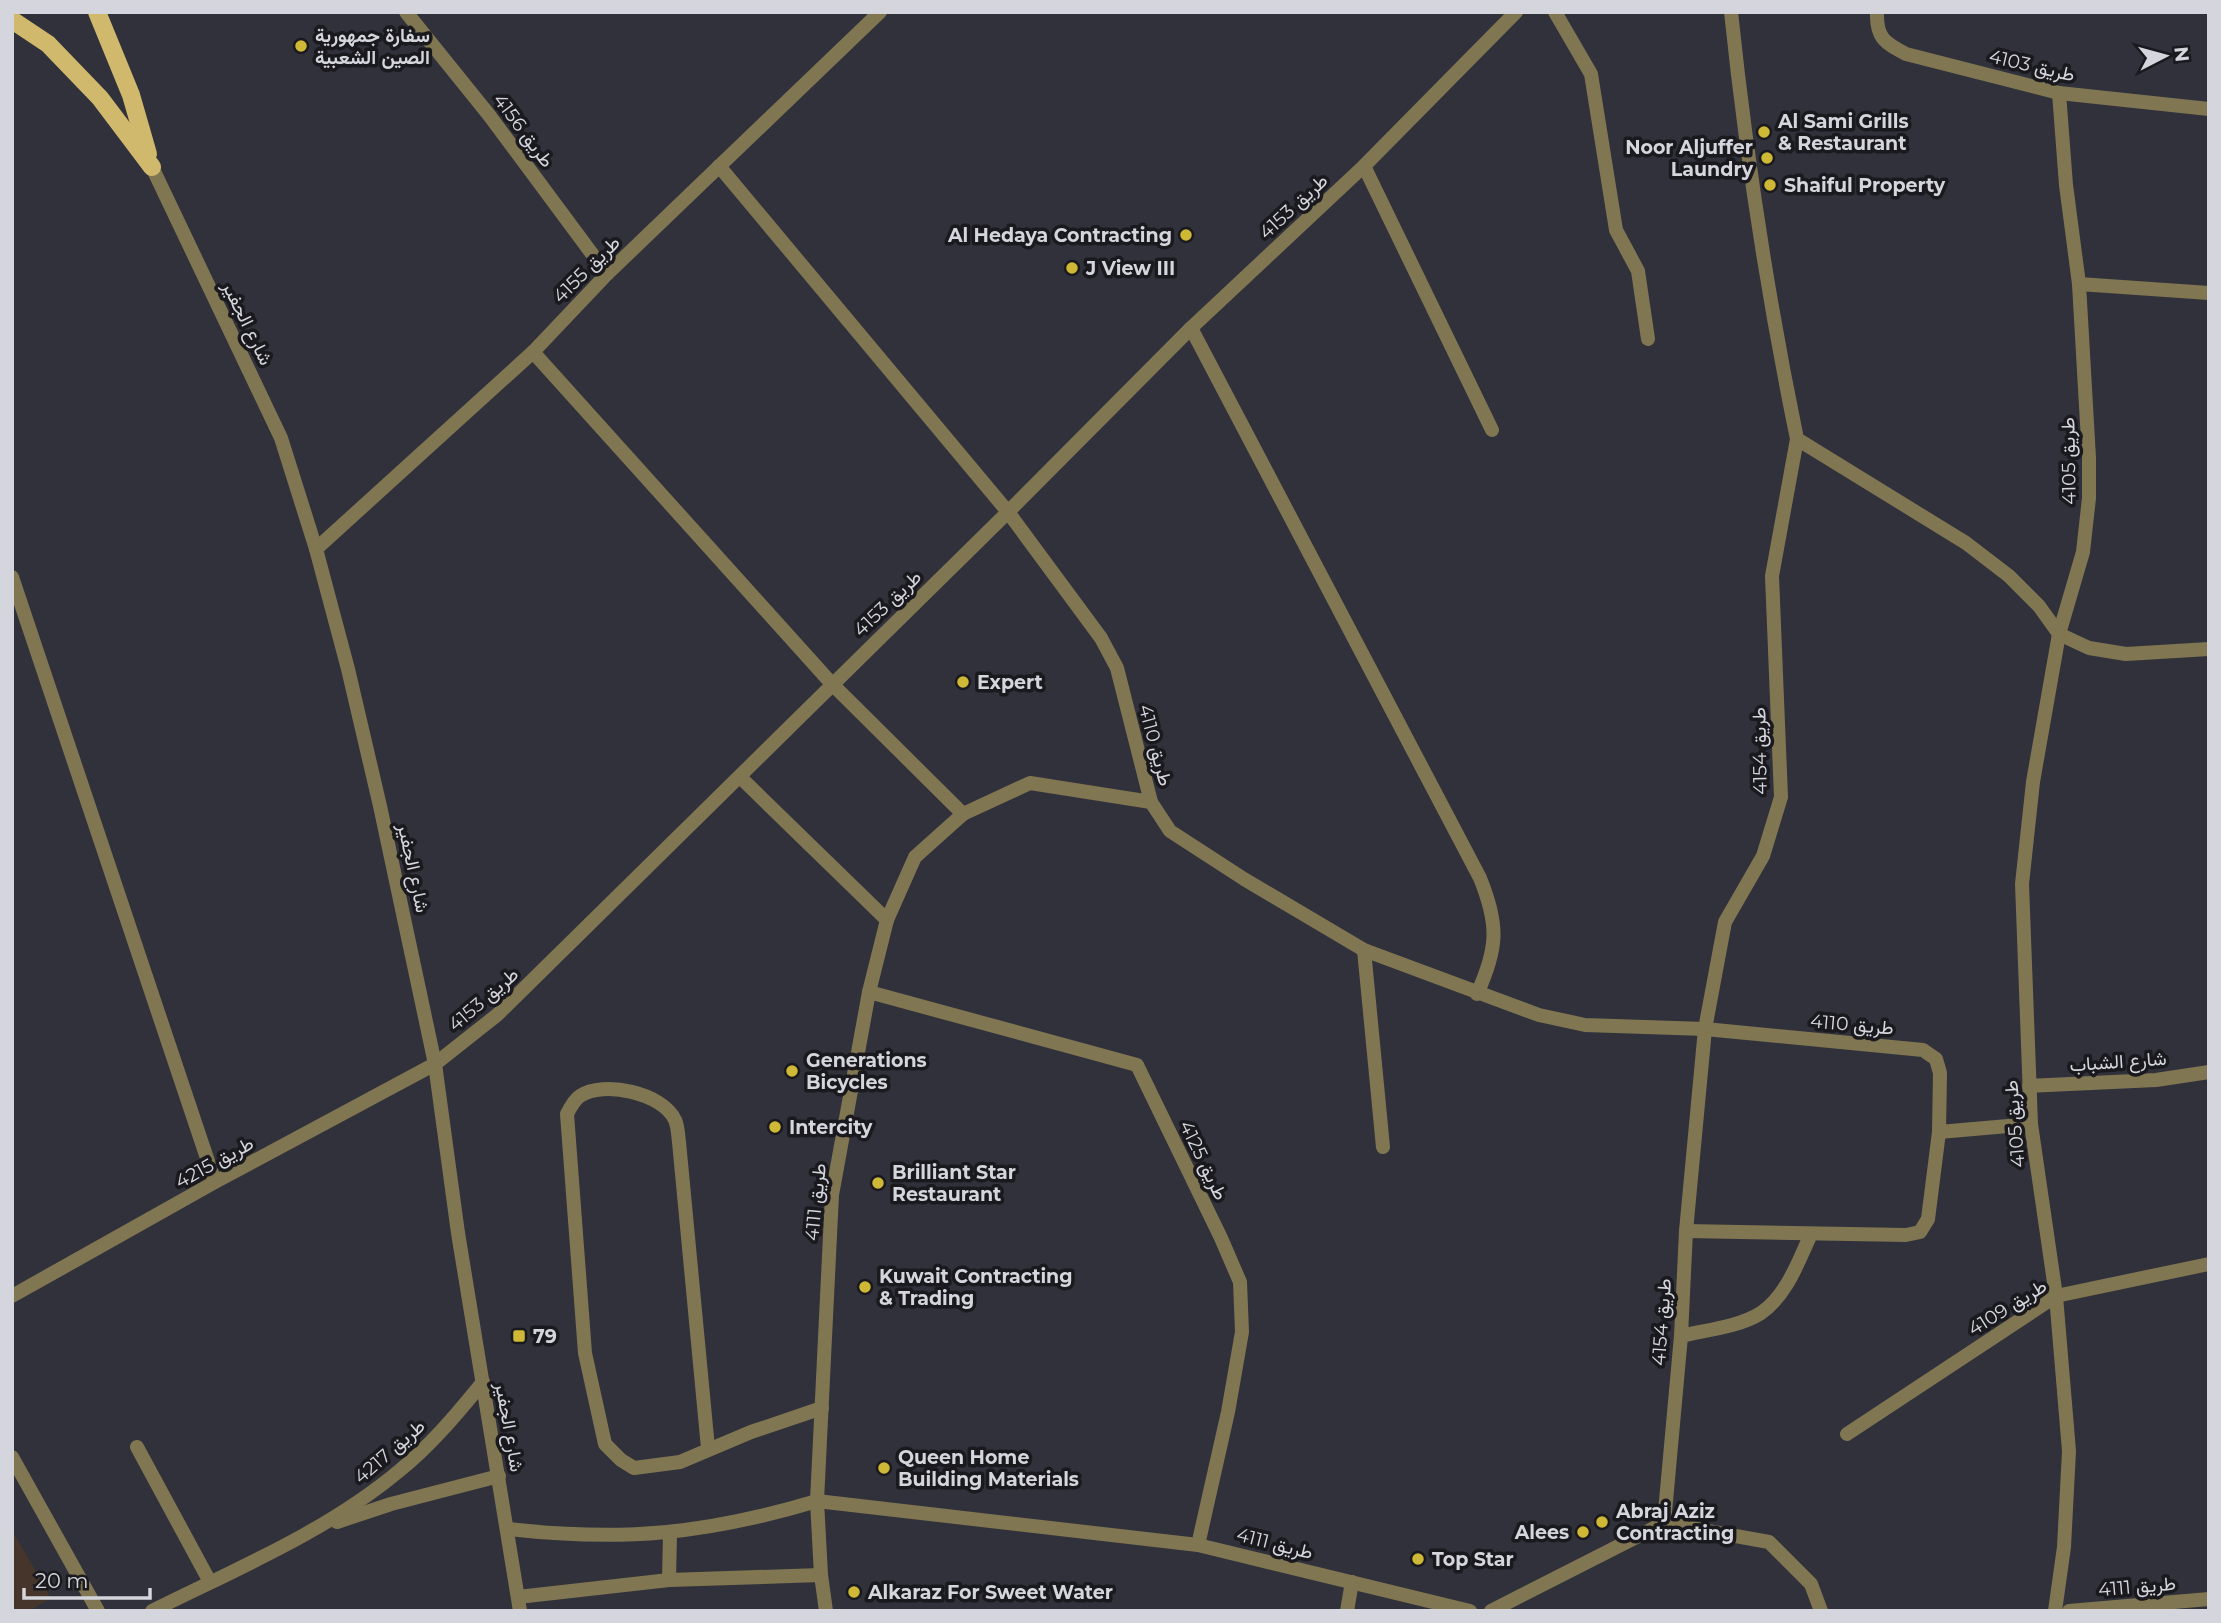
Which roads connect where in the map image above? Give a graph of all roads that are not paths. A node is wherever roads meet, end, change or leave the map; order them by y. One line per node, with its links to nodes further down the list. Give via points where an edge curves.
1 (97, 12): 13 (main road, via 131,95)
2 (406, 12): 14 (street, طريق 4156)
3 (880, 12): 11 (street, طريق 4155)
4 (1516, 12): 12 (street, طريق 4153)
5 (1555, 12): 18 (street, via 1591,74 1616,230 1638,271)
6 (1731, 12): 21 (street, طريق 4154, via 1778,347)
7 (1877, 12): 9 (street, طريق 4103, via 1876,28 1887,44 1906,54)
8 (12, 20): 13 (main road, via 48,44 100,98)
9 (2059, 93): 10 (street, طريق 4103); 15 (street, طريق 4105)
10 (2209, 109)
11 (719, 166): 14 (street, طريق 4155); 22 (street, طريق 4110)
12 (1364, 166): 17 (street, طريق 4153); 20 (street)
13 (152, 167): 23 (street, شارع الجفير, via 281,438)
14 (607, 275): 19 (street, طريق 4155)
15 (2079, 284): 16 (street); 25 (street, طريق 4105, via 2089,498 2083,552)
16 (2209, 293)
17 (1191, 328): 22 (street, طريق 4153); 34 (street, via 1480,878 1491,906 1494,936 1489,966)
18 (1648, 339)
19 (533, 352): 23 (street, طريق 4155); 27 (street)
20 (1492, 430)
21 (1797, 439): 25 (street, via 1966,543 2009,576); 35 (street, طريق 4154, via 1772,576 1782,797 1763,856 1725,922)
22 (1008, 512): 27 (street, طريق 4153); 29 (street, طريق 4110, via 1101,638 1117,668)
23 (316, 549): 36 (street, شارع الجفير, via 380,806)
24 (12, 577): 42 (street)
25 (2059, 634): 26 (street, via 2089,648 2126,654); 38 (street, طريق 4105, via 2033,782 2022,884)
26 (2209, 649)
27 (832, 684): 28 (street, طريق 4153); 30 (street)
28 (740, 777): 31 (street); 36 (street, طريق 4153, via 497,1015)
29 (1151, 802): 30 (street, طريق 4111, via 1030,783); 32 (street, طريق 4110, via 1170,831 1188,844)
30 (963, 814): 31 (street, طريق 4111, via 915,857)
31 (887, 920): 33 (street, طريق 4111)
32 (1364, 950): 34 (street, طريق 4110); 41 (street)
33 (869, 992): 50 (street, طريق 4111, via 831,1195); 61 (street, طريق 4125, via 1137,1065 1240,1282 1242,1332)
34 (1477, 994): 35 (street, طريق 4110, via 1585,1025)
35 (1705, 1029): 40 (street, طريق 4110, via 1923,1050 1936,1059 1940,1073); 43 (street, طريق 4154)
36 (435, 1064): 42 (street, طريق 4215); 49 (street, شارع الجفير)
37 (2209, 1072): 38 (street, شارع الشباب, via 2156,1080)
38 (2029, 1086): 39 (street, طريق 4105)
39 (2031, 1124): 40 (street); 47 (street, طريق 4105)
40 (1939, 1132): 44 (street, طريق 4110, via 1928,1219 1920,1232)
41 (1383, 1147)
42 (215, 1182): 46 (street, طريق 4215)
43 (1686, 1231): 44 (street, طريق 4110); 48 (street, طريق 4154)
44 (1811, 1234): 48 (street, via 1791,1278 1760,1313)
45 (2209, 1264): 47 (street, طريق 4109)
46 (12, 1296)
47 (2056, 1296): 51 (street, طريق 4109); 75 (street, طريق 4105, via 2069,1451)
48 (1681, 1336): 57 (street, طريق 4154)
49 (483, 1382): 55 (street, شارع الجفير); 59 (street, طريق 4217, via 398,1472)
50 (822, 1408): 53 (street); 56 (street, طريق 4111)
51 (1847, 1434)
52 (137, 1447): 64 (street)
53 (709, 1448): 53 (street, via 680,1462 634,1468 606,1444 585,1353 567,1114 578,1097 594,1089 620,1089 659,1101 675,1119)
54 (12, 1457): 68 (street)
55 (499, 1476): 58 (street, شارع الجفير); 59 (street, طريق 4217, via 391,1504)
56 (817, 1501): 60 (street, طريق 4111, via 757,1518); 61 (street, طريق 4111); 62 (street, طريق 4111)
57 (1664, 1523): 73 (street); 74 (street, via 1769,1542 1811,1584)
58 (508, 1529): 60 (street, طريق 4111, via 562,1535); 67 (street, شارع الجفير)
59 (307, 1533): 64 (street, طريق 4217)
60 (670, 1533): 63 (street)
61 (1198, 1545): 65 (street, طريق 4111)
62 (821, 1575): 63 (street); 70 (street)
63 (669, 1580): 67 (street)
64 (210, 1581): 69 (street, طريق 4217)
65 (1352, 1582): 71 (street); 72 (street, طريق 4111)
66 (2209, 1599): 76 (street, طريق 4111)
67 (519, 1604)
68 (98, 1611)
69 (152, 1611)
70 (826, 1611)
71 (1347, 1611)
72 (1470, 1611)
73 (1491, 1611)
74 (1821, 1611)
75 (2055, 1611)
76 (2068, 1611)

